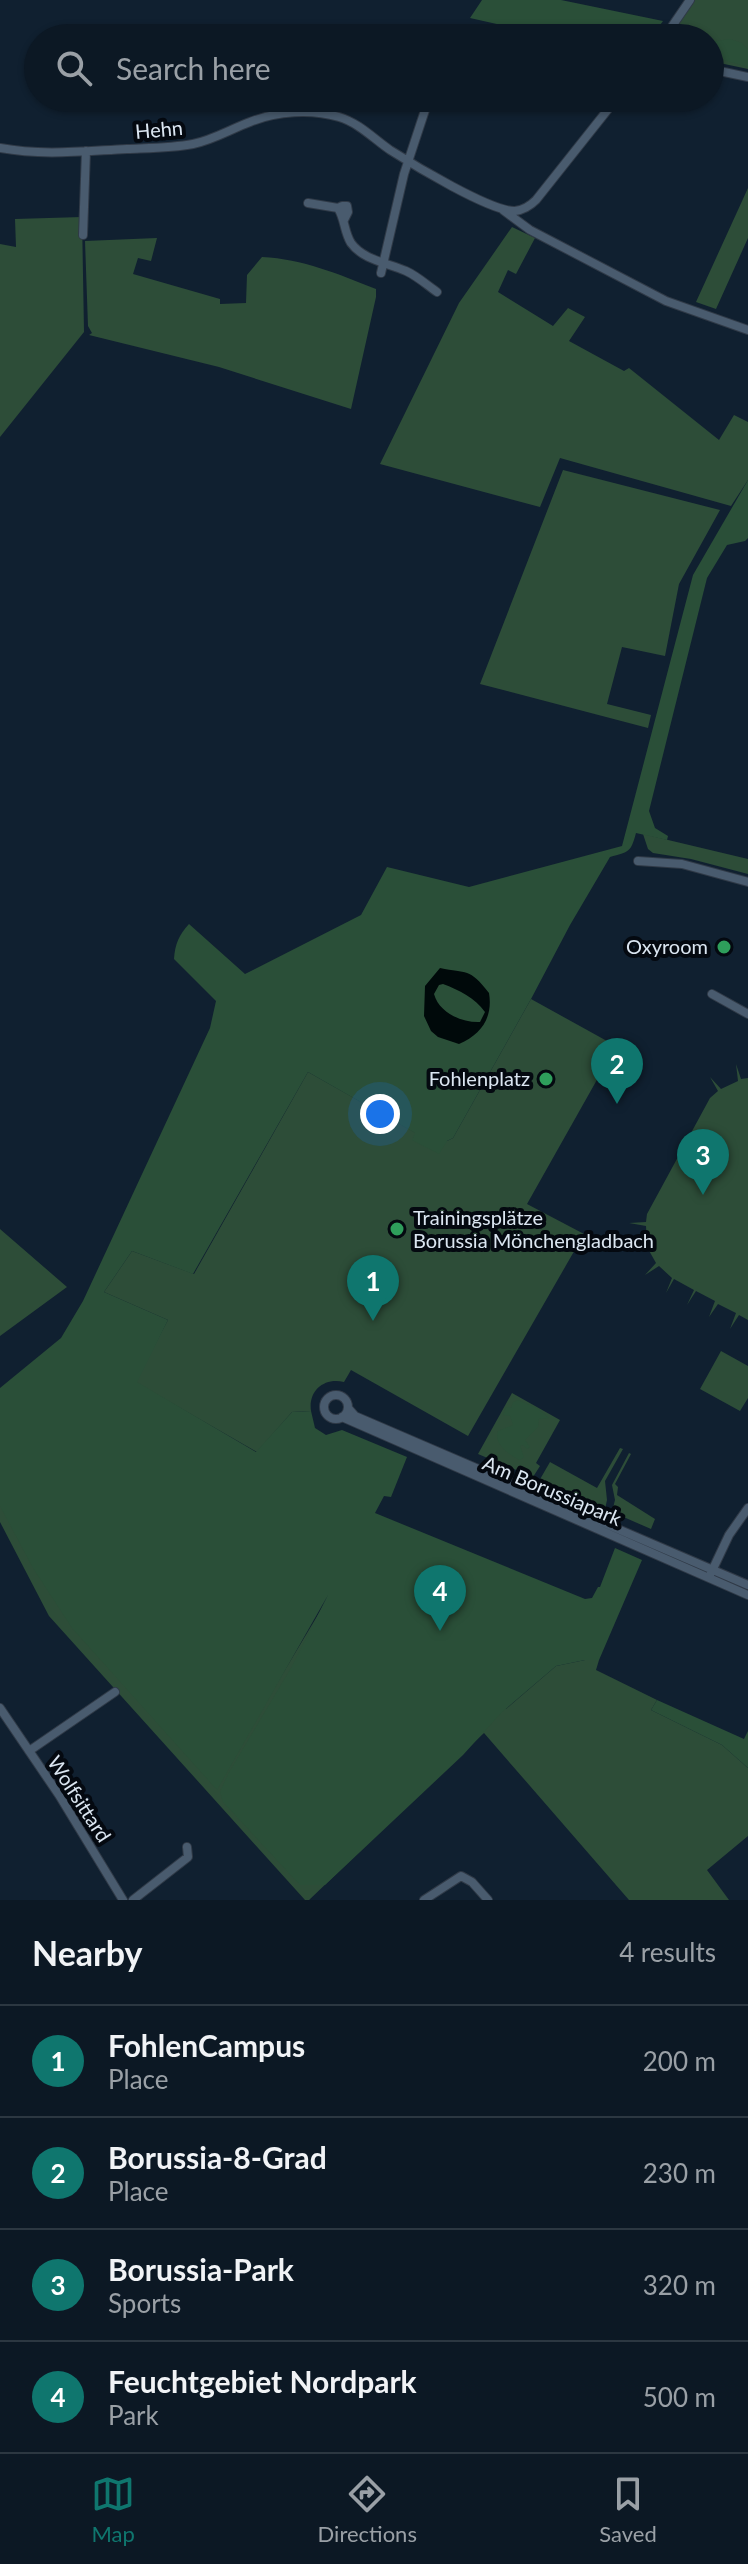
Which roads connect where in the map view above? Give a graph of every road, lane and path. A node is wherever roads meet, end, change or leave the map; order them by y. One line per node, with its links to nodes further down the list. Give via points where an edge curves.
1 (690, 0): 2 (street)
2 (674, 24)
3 (724, 72): 4 (street)
4 (748, 77)
5 (425, 112): 9 (street)
6 (606, 112): 12 (street)
7 (0, 148): 8 (street, Hehn)
8 (86, 151): 9 (street, Hehn, via 189,145 271,115 307,113 352,122); 14 (street)
9 (409, 161): 11 (street, Hehn); 15 (street)
10 (308, 203): 15 (street, via 338,208 350,242)
11 (503, 209): 12 (street, Hehn); 13 (street, Hehn)
12 (525, 209): 13 (street)
13 (530, 230): 17 (street, Hehn, via 666,301)
14 (83, 235)
15 (383, 269): 16 (street, via 404,270)
16 (437, 292)
17 (748, 330)
18 (638, 861): 19 (street, via 682,864)
19 (748, 882)
20 (712, 994): 21 (street)
21 (748, 1014)
22 (345, 1412): 24 (street, Am Borussiapark)
23 (748, 1508): 24 (street)
24 (711, 1574): 25 (street, Am Borussiapark); 26 (street, Am Borussiapark)
25 (748, 1585)
26 (748, 1595)
27 (115, 1692): 30 (street)
28 (0, 1708): 29 (street, Wolfsittard)
29 (3, 1719): 30 (street, Wolfsittard)
30 (29, 1751): 32 (street, Wolfsittard)
31 (187, 1847): 33 (street, via 188,1857)
32 (123, 1900)
33 (133, 1900)
34 (424, 1900): 35 (street, via 461,1876)
35 (488, 1900)

